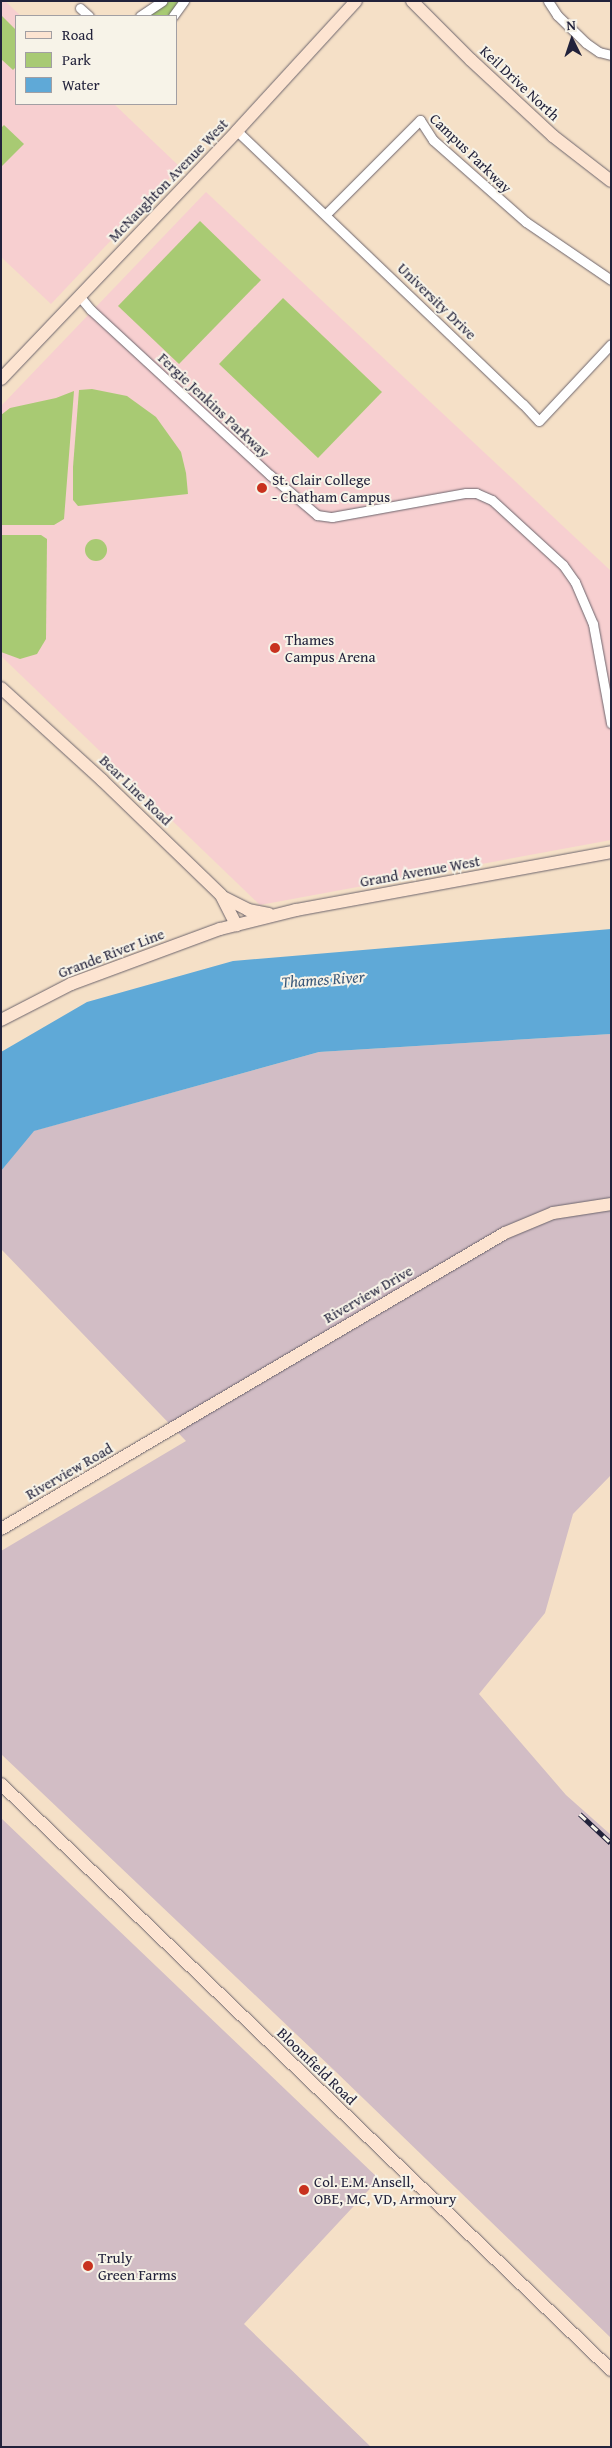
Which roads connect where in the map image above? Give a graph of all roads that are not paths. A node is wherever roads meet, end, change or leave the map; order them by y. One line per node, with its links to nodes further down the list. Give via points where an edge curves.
1 (162, 1): 8 (street)
2 (184, 1): 9 (street)
3 (356, 1): 11 (main road, McNaughton Avenue West)
4 (548, 1): 10 (street, via 557,15 586,43 599,52)
5 (417, 4): 12 (main road, Keil Drive North, via 471,60 553,136)
6 (80, 8): 7 (street)
7 (88, 15)
8 (141, 15)
9 (174, 15)
10 (611, 54)
11 (237, 131): 13 (street, University Drive); 15 (main road, McNaughton Avenue West)
12 (611, 181)
13 (326, 214): 14 (street, Campus Parkway, via 420,120 445,152 526,222); 16 (street, University Drive, via 539,422)
14 (611, 280)
15 (80, 297): 17 (main road, McNaughton Avenue West); 19 (street, Fergie Jenkins Parkway, via 310,512 332,517 466,493 476,493 492,500 563,566 575,582 593,624)
16 (611, 344)
17 (1, 378)
18 (1, 688): 21 (main road, Bear Line Road)
19 (611, 723)
20 (611, 852): 22 (main road, Grand Avenue West)
21 (221, 895): 22 (main road, via 256,913); 23 (main road, Bear Line Road)
22 (284, 912): 23 (main road, Grand Avenue West)
23 (236, 925): 24 (main road, Grande River Line, via 72,984)
24 (1, 1020)
25 (611, 1204): 26 (main road, Riverview Drive, via 552,1213 505,1233)
26 (153, 1440): 27 (main road, Riverview Road)
27 (1, 1530)
28 (1, 1784): 29 (main road, Bloomfield Road)
29 (611, 2370)

